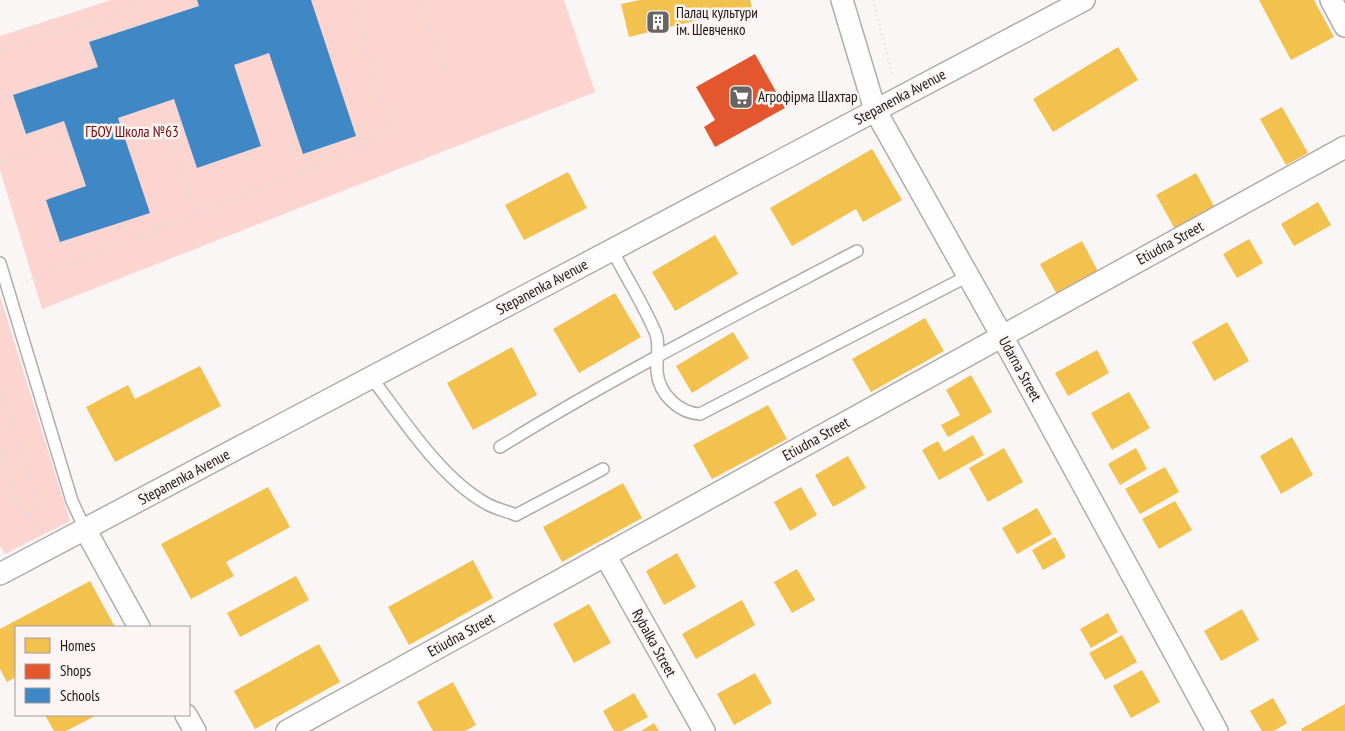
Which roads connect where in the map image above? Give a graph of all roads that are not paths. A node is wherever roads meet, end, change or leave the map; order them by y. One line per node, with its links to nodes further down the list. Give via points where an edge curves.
1 (842, 0): 5 (street, Udarna Street)
2 (1084, 0): 5 (street, Stepanenka Avenue)
3 (1331, 0): 4 (street)
4 (1345, 26)
5 (875, 110): 7 (street, Stepanenka Avenue); 10 (street, Udarna Street)
6 (1345, 146): 11 (street, Etiudna Street)
7 (612, 250): 12 (lane, via 657,336); 13 (street, Stepanenka Avenue)
8 (857, 251): 12 (lane)
9 (0, 263): 16 (lane, via 72,501)
10 (968, 276): 11 (street, Udarna Street); 12 (lane, via 700,414 677,407 666,394 657,375)
11 (1002, 336): 17 (street, Etiudna Street); 24 (street, Udarna Street)
12 (656, 357): 14 (lane)
13 (371, 377): 15 (lane, via 452,477 487,504 516,515); 16 (street, Stepanenka Avenue)
14 (500, 447)
15 (602, 469)
16 (85, 529): 18 (street, Stepanenka Avenue); 19 (street)
17 (605, 555): 22 (street, Etiudna Street); 23 (street, Rybalka Street)
18 (1, 570)
19 (138, 626)
20 (187, 716): 21 (street)
21 (195, 731)
22 (287, 731)
23 (704, 731)
24 (1218, 731)

